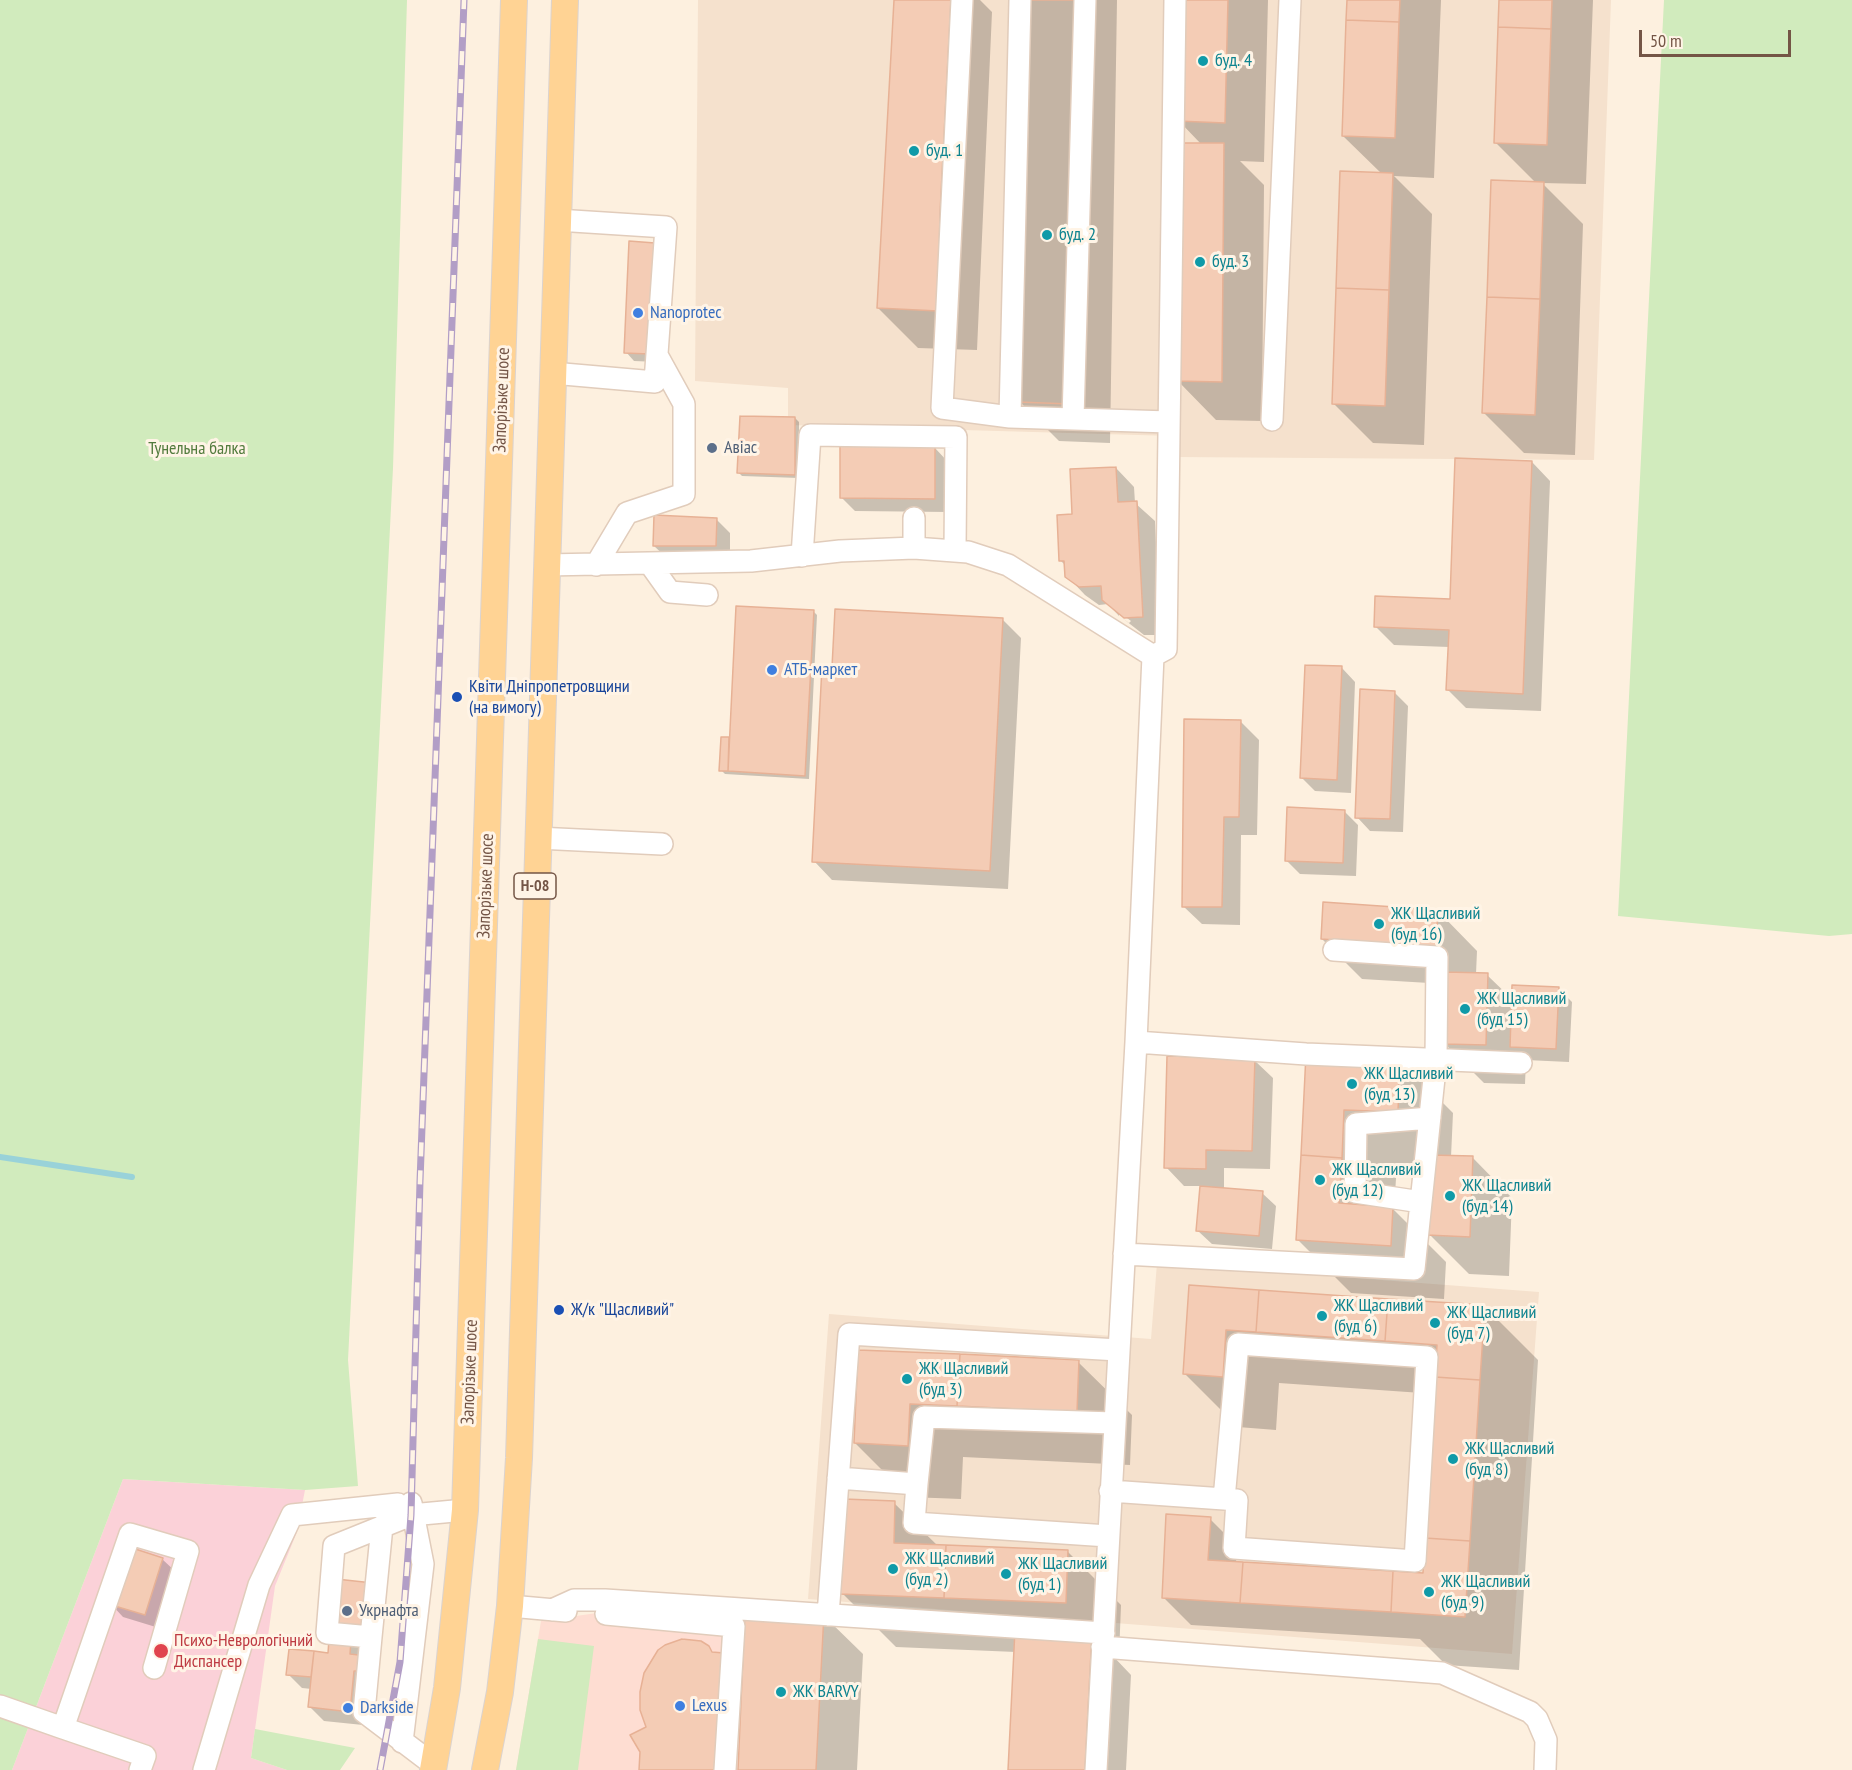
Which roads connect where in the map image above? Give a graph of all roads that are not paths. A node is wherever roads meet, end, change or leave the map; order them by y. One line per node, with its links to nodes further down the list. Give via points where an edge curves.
1 (514, 0): 39 (main road, Запорізьке шосе)
2 (565, 0): 8 (main road, Н-08)
3 (962, 0): 11 (street, via 942,408)
4 (1020, 0): 11 (street)
5 (1085, 0): 12 (street)
6 (1175, 0): 14 (street)
7 (1290, 0): 13 (street)
8 (557, 220): 9 (street, via 666,227); 10 (main road, Н-08)
9 (657, 355): 10 (street, via 655,382); 21 (street, via 684,404 684,494 627,513)
10 (552, 373): 20 (main road, Н-08)
11 (1010, 417): 12 (street)
12 (1073, 419): 14 (street)
13 (1272, 420)
14 (1169, 422): 23 (street, via 1166,649)
15 (914, 518): 16 (street)
16 (914, 548): 17 (street); 18 (street)
17 (955, 550): 18 (street, via 956,437 810,435); 23 (street, via 1008,565)
18 (802, 556): 19 (street)
19 (650, 564): 21 (street); 22 (street, via 670,592)
20 (546, 565): 21 (street); 24 (main road, Н-08)
21 (596, 565)
22 (707, 595)
23 (1153, 656): 27 (street)
24 (537, 838): 25 (street); 43 (main road, Н-08, via 519,1446)
25 (662, 844)
26 (1334, 950): 28 (street, via 1437,957)
27 (1136, 1042): 28 (street); 32 (street)
28 (1436, 1059): 29 (street); 30 (street)
29 (1521, 1063)
30 (1430, 1118): 31 (street); 31 (street, via 1356,1124 1355,1192)
31 (1421, 1203): 32 (street, via 1414,1269)
32 (1124, 1254): 33 (street)
33 (1118, 1350): 34 (street); 35 (street, via 849,1334)
34 (1114, 1424): 36 (street, via 924,1417); 37 (street)
35 (838, 1478): 36 (street); 45 (street)
36 (916, 1484): 42 (street, via 914,1523)
37 (1110, 1491): 38 (street); 42 (street)
38 (1224, 1499): 38 (street, via 1238,1344 1427,1357 1415,1561 1234,1548 1237,1500)
39 (465, 1510): 40 (street); 52 (main road, Запорізьке шосе, via 447,1688)
40 (413, 1511): 41 (street); 51 (street, via 423,1564); 54 (street, via 398,1504 292,1515 260,1586)
41 (382, 1526): 46 (street); 46 (street, via 334,1546 327,1633)
42 (1108, 1536): 47 (street)
43 (510, 1606): 44 (street); 55 (main road, Н-08, via 500,1692)
44 (552, 1611): 45 (street, via 574,1600 605,1600); 56 (street, via 734,1626)
45 (828, 1615): 47 (street)
46 (371, 1637): 51 (street, via 364,1712)
47 (1103, 1640): 57 (street); 58 (street, via 1442,1673 1530,1712 1543,1727)
48 (154, 1668): 50 (street, via 188,1551 130,1534)
49 (0, 1706): 50 (street)
50 (63, 1728): 53 (street, via 145,1756)
51 (402, 1742): 52 (street)
52 (434, 1768)
53 (140, 1770)
54 (204, 1770)
55 (485, 1770)
56 (725, 1770)
57 (1096, 1770)
58 (1545, 1770)

